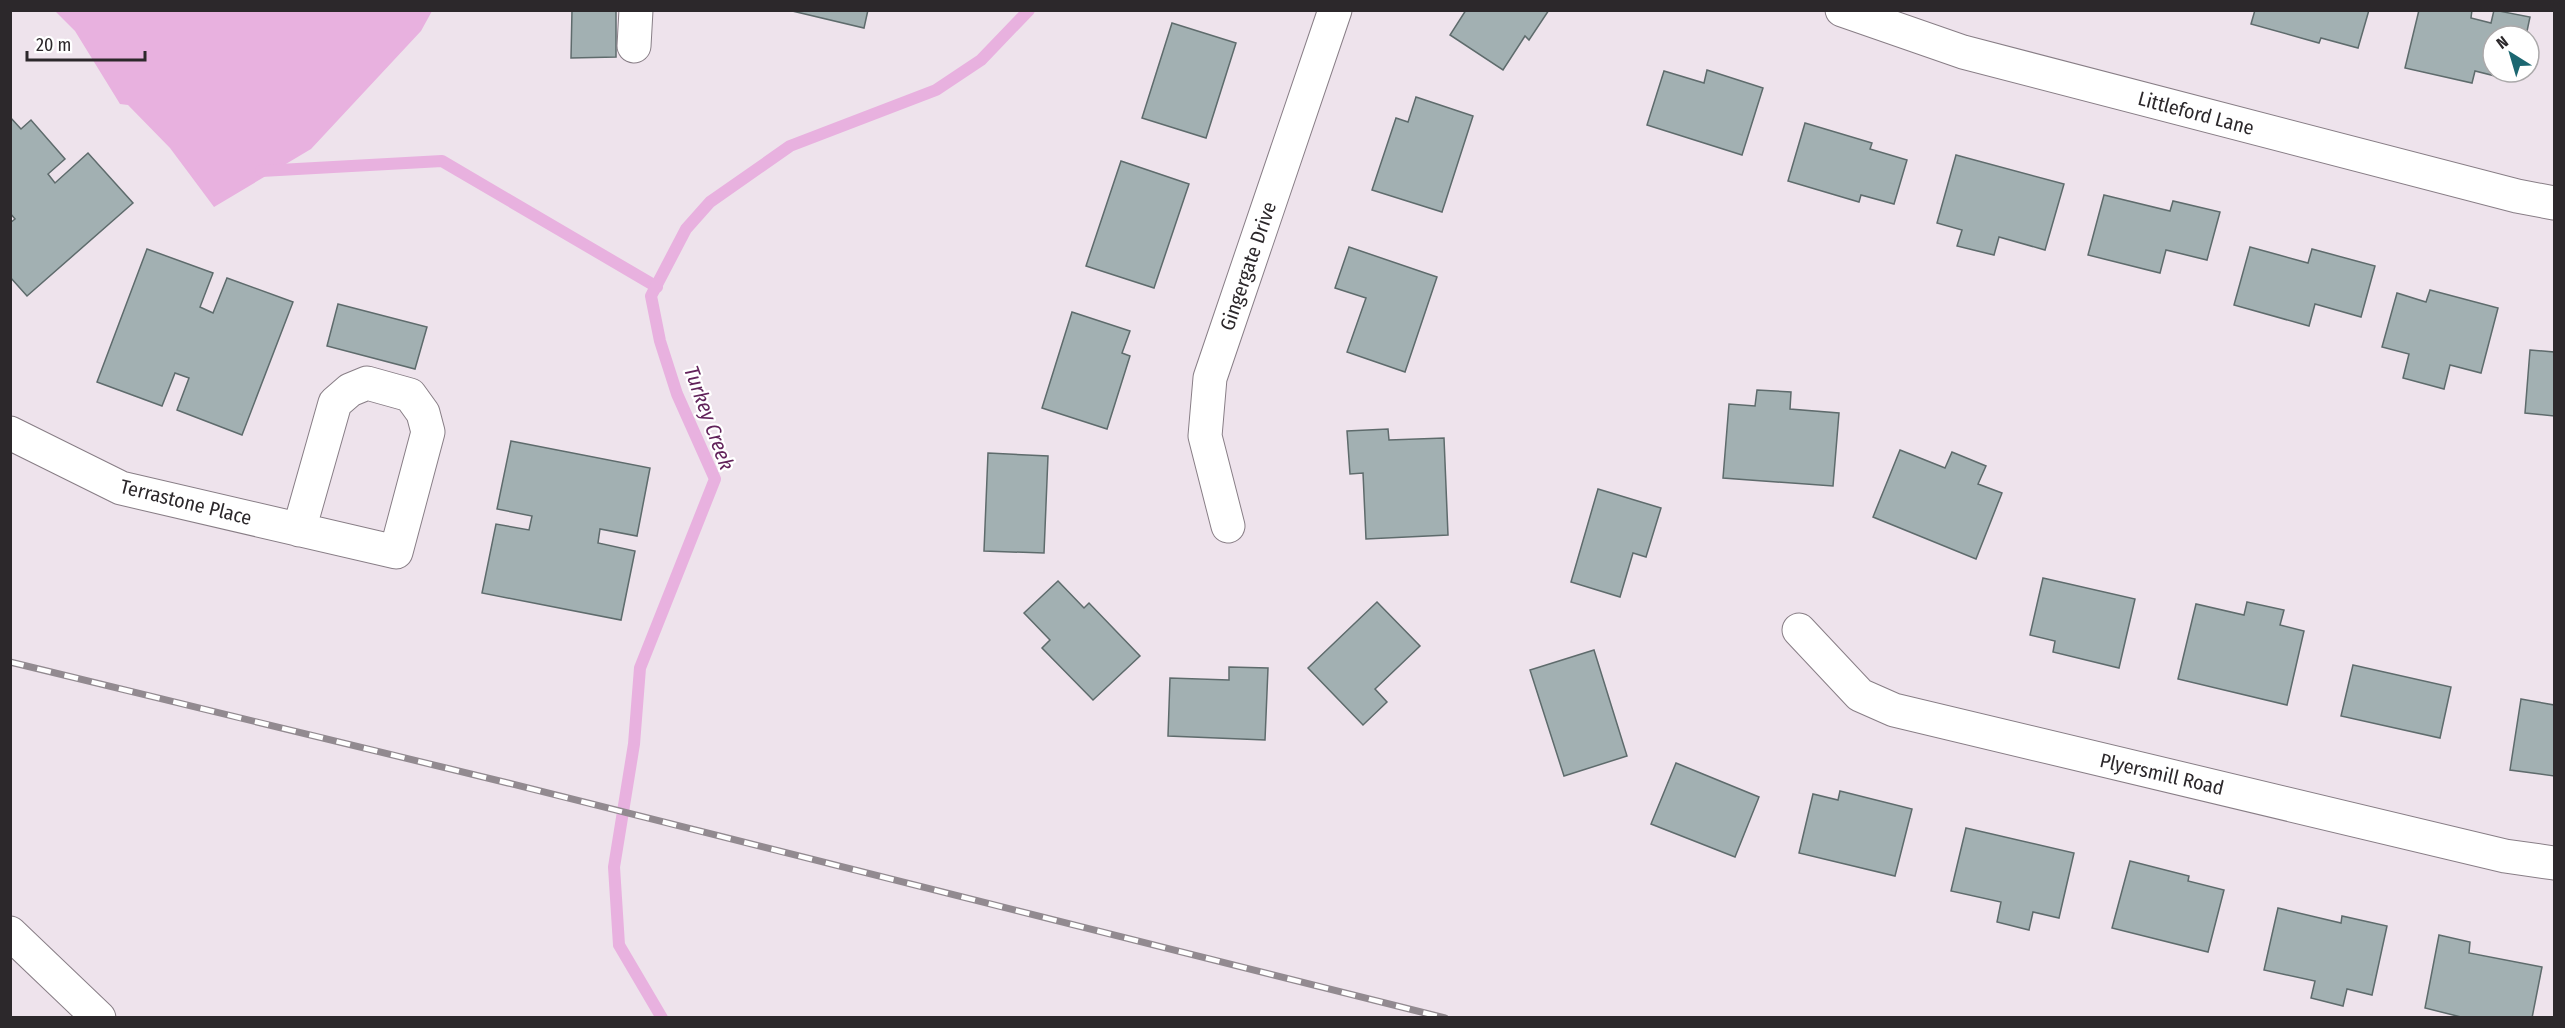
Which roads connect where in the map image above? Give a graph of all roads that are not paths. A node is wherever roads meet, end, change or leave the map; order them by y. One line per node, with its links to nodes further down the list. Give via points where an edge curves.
1 (636, 10): 4 (street)
2 (1335, 10): 7 (street, Gingergate Drive, via 1210,378 1205,436)
3 (1842, 10): 5 (street, Littleford Lane, via 1974,55)
4 (634, 46)
5 (2554, 203)
6 (10, 433): 8 (street, Terrastone Place, via 121,488)
7 (1228, 526)
8 (299, 530): 8 (street, Terrastone Place, via 396,552 428,432 423,413 410,395 367,383 350,390 335,404)
9 (1798, 630): 10 (street, Plyersmill Road, via 1860,695 1894,710 2505,856)
10 (2554, 863)
11 (10, 933): 12 (street)
12 (99, 1017)

